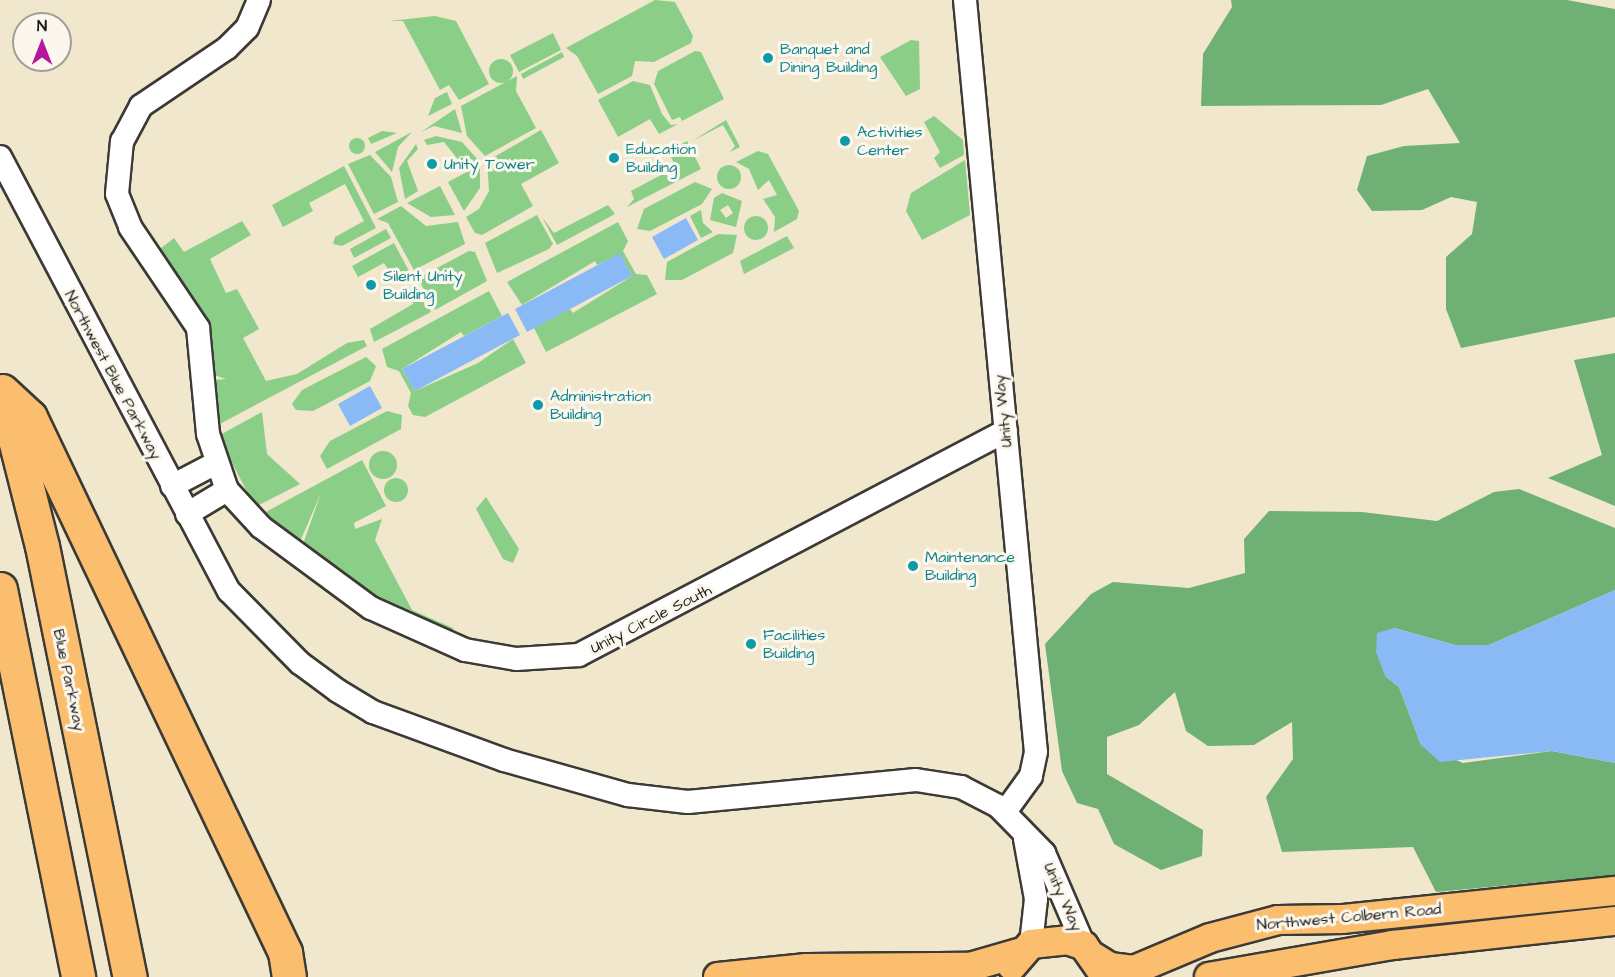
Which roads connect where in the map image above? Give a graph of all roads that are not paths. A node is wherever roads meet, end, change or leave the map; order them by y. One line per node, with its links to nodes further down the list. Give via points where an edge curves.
1 (260, 0): 6 (street, Unity Circle South, via 235,40 141,106 127,127 116,169 117,194 130,226 198,328)
2 (965, 0): 5 (street, Unity Way)
3 (0, 157): 7 (street, Northwest Blue Parkway)
4 (1, 388): 17 (highway, via 30,417); 19 (highway, Blue Parkway, via 42,546)
5 (1006, 431): 8 (street, Unity Circle South, via 597,649 561,658 489,655 417,632 319,571 261,527); 11 (street, Unity Way, via 1036,752 1031,776)
6 (214, 464): 7 (street); 8 (street, Unity Circle South)
7 (172, 486): 9 (street, Northwest Blue Parkway)
8 (228, 490): 9 (street)
9 (187, 514): 11 (street, Northwest Blue Parkway, via 229,591 300,663 373,712 588,787 688,802 916,780 961,787)
10 (0, 589): 18 (highway)
11 (1005, 812): 12 (street, Northwest Blue Parkway)
12 (1022, 829): 15 (street, Unity Way, via 1036,899); 16 (street, Unity Way, via 1044,853)
13 (1615, 891): 16 (main road, Northwest Colbern Road, via 1343,919 1278,921 1210,938 1134,969 1110,967)
14 (1615, 921): 23 (main road, Northwest Colbern Road, via 1393,945)
15 (1026, 948): 16 (main road, Northwest Colbern Road, via 1051,939); 21 (main road, via 970,967 807,968); 22 (main road)
16 (1093, 960)
17 (287, 964): 20 (highway)
18 (78, 977)
19 (130, 977)
20 (309, 977)
21 (718, 977)
22 (1008, 977)
23 (1209, 977)

